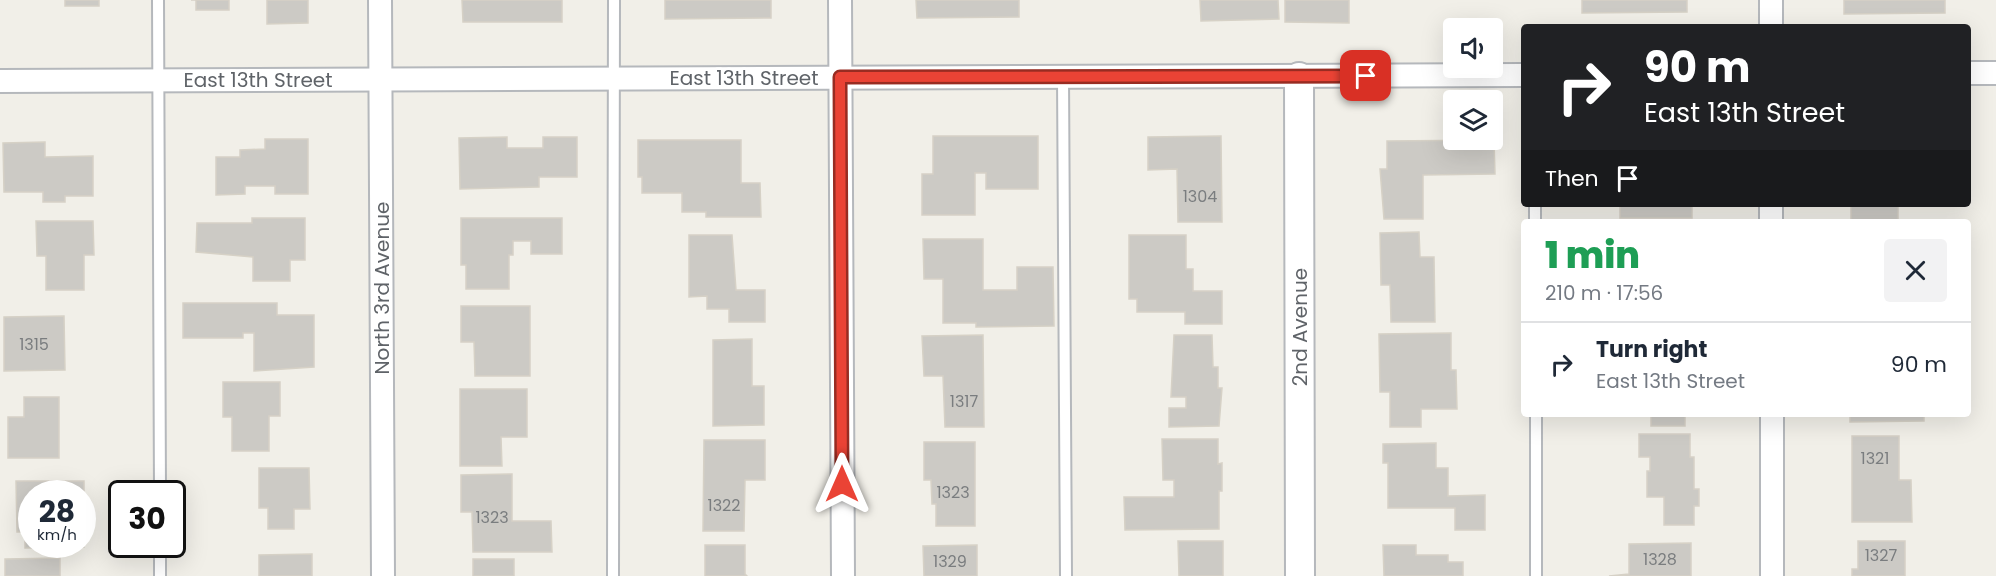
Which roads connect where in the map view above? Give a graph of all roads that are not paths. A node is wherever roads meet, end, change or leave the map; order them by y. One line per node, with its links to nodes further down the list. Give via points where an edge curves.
1 (158, 0): 16 (lane)
2 (380, 0): 13 (street, North 3rd Avenue)
3 (614, 0): 14 (lane)
4 (840, 0): 10 (street)
5 (1771, 0): 6 (street)
6 (1771, 24)
7 (1971, 73): 8 (street)
8 (1996, 73)
9 (1521, 75): 12 (street, East 13th Street)
10 (840, 77): 11 (street, East 13th Street); 14 (street, East 13th Street); 24 (street)
11 (1063, 77): 12 (street, East 13th Street); 25 (lane)
12 (1299, 77): 26 (street, 2nd Avenue)
13 (381, 79): 14 (street, East 13th Street); 16 (street, East 13th Street); 22 (street, North 3rd Avenue)
14 (614, 79): 23 (lane)
15 (0, 81): 16 (street, East 13th Street)
16 (158, 81): 19 (lane)
17 (1536, 417): 27 (lane)
18 (1772, 417): 28 (street)
19 (160, 480)
20 (160, 558): 21 (lane)
21 (160, 576)
22 (383, 576)
23 (613, 576)
24 (843, 576)
25 (1066, 576)
26 (1300, 576)
27 (1536, 576)
28 (1772, 576)

